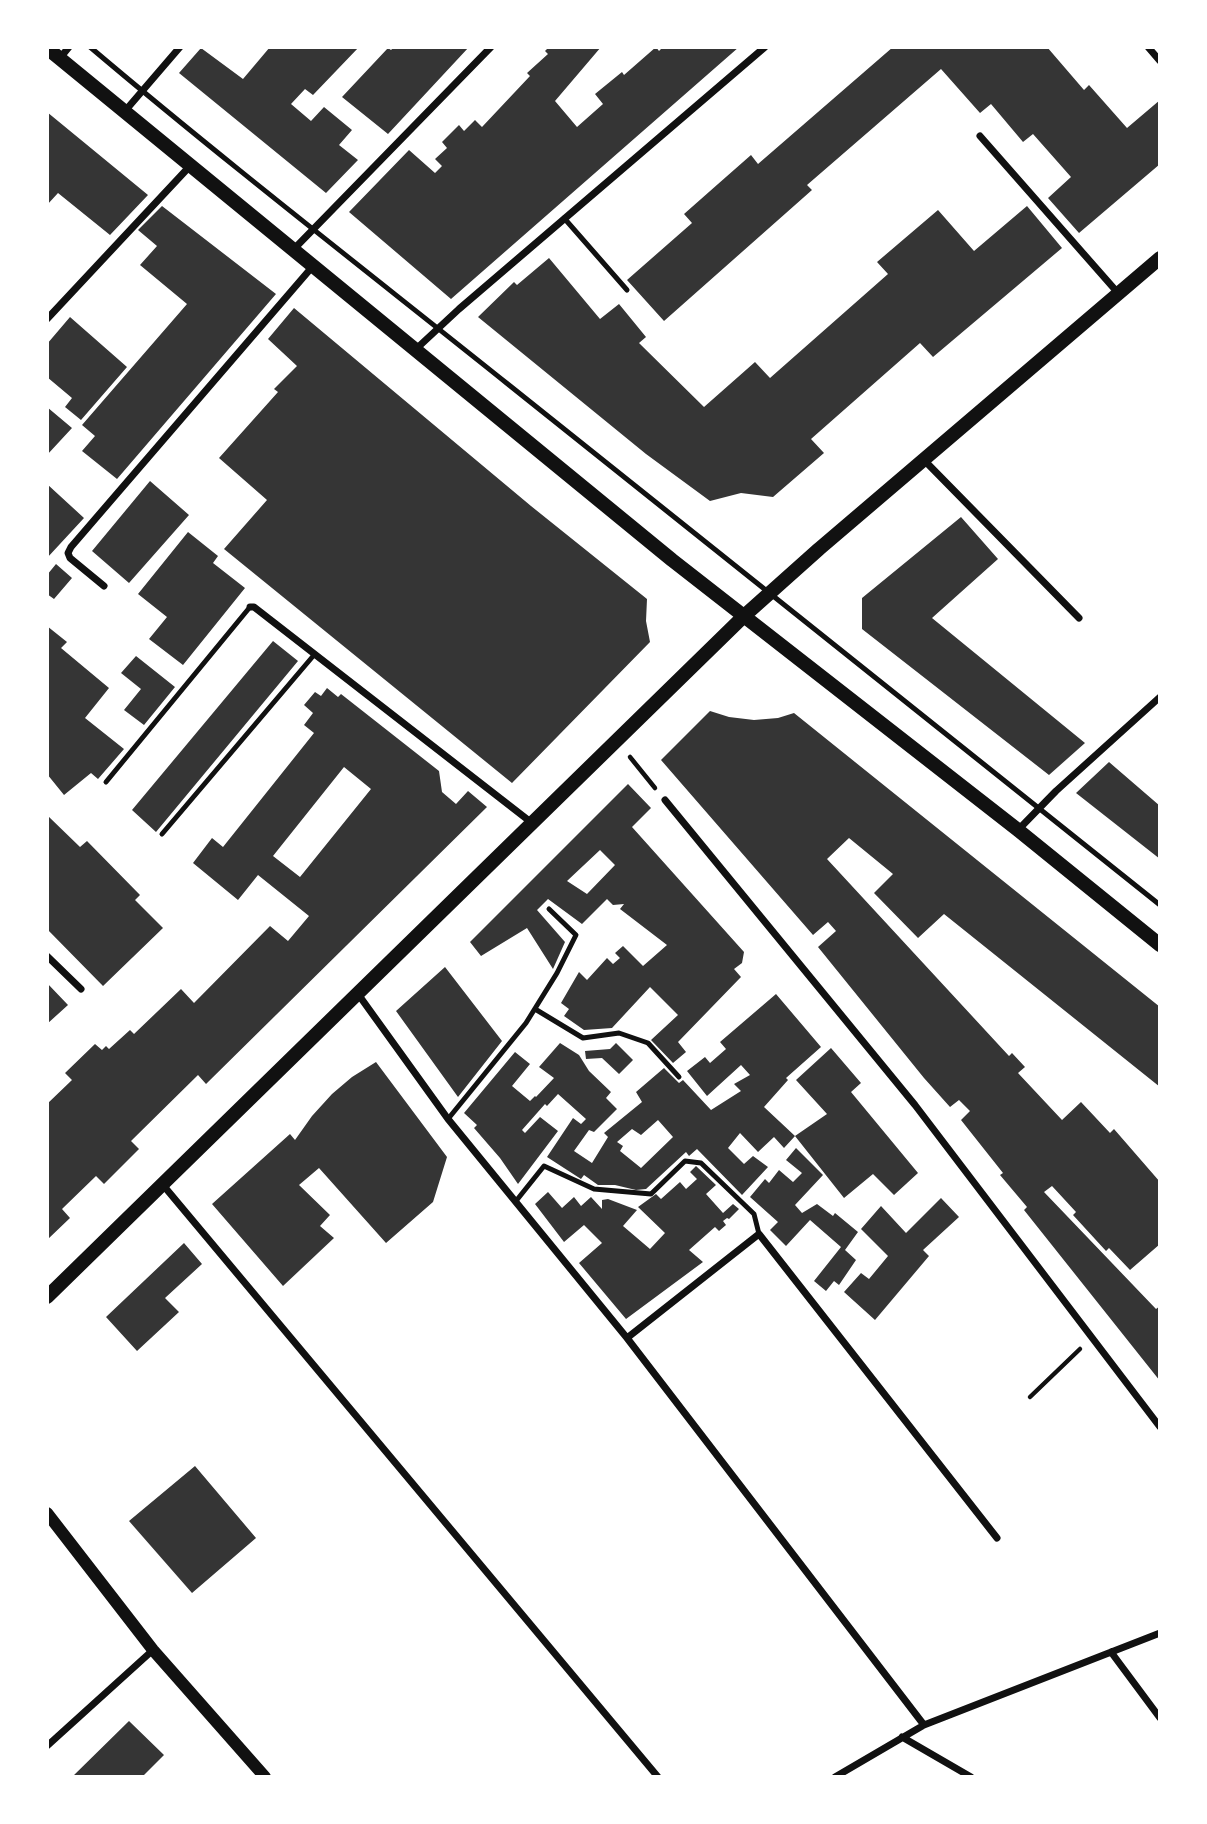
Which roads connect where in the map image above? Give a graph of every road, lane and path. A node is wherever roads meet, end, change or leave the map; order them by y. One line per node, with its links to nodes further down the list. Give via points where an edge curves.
1 (90, 47): 9 (lane)
2 (180, 47): 9 (street)
3 (491, 47): 14 (street)
4 (765, 47): 13 (street)
5 (1148, 47): 8 (street)
6 (47, 48): 7 (main road)
7 (65, 52): 10 (main road)
8 (1160, 61)
9 (143, 92): 10 (street); 14 (lane)
10 (125, 111): 12 (main road)
11 (980, 136): 19 (street)
12 (190, 166): 15 (main road); 20 (street)
13 (564, 218): 18 (lane); 21 (street)
14 (315, 230): 15 (street); 21 (lane)
15 (293, 250): 17 (main road)
16 (1160, 258): 19 (main road)
17 (313, 265): 22 (main road); 24 (street, via 71,547 70,558)
18 (627, 290)
19 (1118, 293): 23 (main road)
20 (47, 319)
21 (438, 328): 22 (street); 25 (lane)
22 (415, 350): 27 (main road)
23 (923, 459): 25 (main road); 28 (street)
24 (104, 586)
25 (770, 592): 27 (main road); 34 (lane)
26 (250, 607): 29 (street); 32 (lane)
27 (744, 616): 31 (main road); 36 (main road)
28 (1079, 618)
29 (314, 654): 35 (street); 37 (lane)
30 (1160, 697): 34 (street)
31 (616, 741): 33 (path); 35 (main road)
32 (106, 782)
33 (665, 800): 51 (street, via 915,1105)
34 (1038, 808): 36 (street); 38 (lane)
35 (532, 824): 43 (main road)
36 (1018, 830): 40 (main road)
37 (162, 834)
38 (1160, 905)
39 (549, 909): 44 (lane, via 576,935)
40 (1160, 945)
41 (47, 956): 42 (street)
42 (80, 989)
43 (358, 994): 46 (street); 47 (main road)
44 (535, 1009): 45 (lane, via 583,1038 619,1033 648,1043); 46 (lane)
45 (679, 1077)
46 (448, 1119): 48 (street)
47 (163, 1185): 50 (main road); 65 (street)
48 (516, 1201): 49 (lane, via 544,1166 593,1189 651,1194 685,1161 701,1163 754,1214); 52 (street)
49 (759, 1234): 52 (street); 56 (street)
50 (47, 1297)
51 (1093, 1336): 53 (path); 54 (street)
52 (627, 1338): 61 (street)
53 (1030, 1397)
54 (1160, 1427)
55 (47, 1513): 58 (street)
56 (997, 1538)
57 (1160, 1633): 59 (street)
58 (153, 1650): 63 (street); 64 (street)
59 (1111, 1652): 60 (street); 61 (street)
60 (1160, 1718)
61 (924, 1725): 62 (street)
62 (902, 1737): 66 (street); 67 (street)
63 (47, 1746)
64 (265, 1777)
65 (658, 1777)
66 (835, 1777)
67 (971, 1777)

